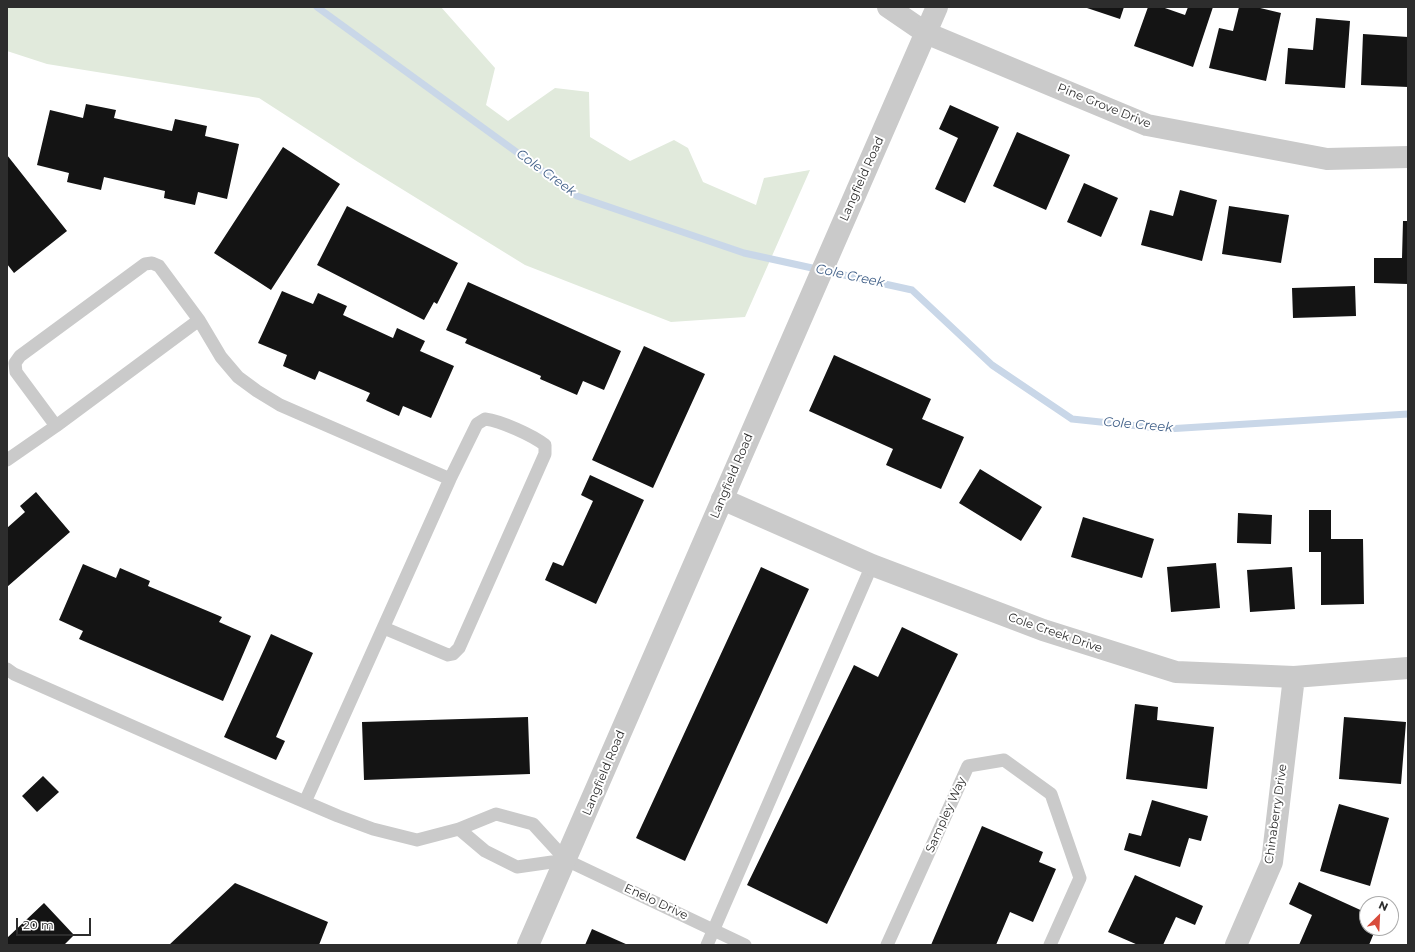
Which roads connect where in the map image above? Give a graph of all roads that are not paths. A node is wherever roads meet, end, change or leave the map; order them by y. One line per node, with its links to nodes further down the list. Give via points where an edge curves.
1 (888, 7): 3 (street, Pine Grove Drive)
2 (937, 7): 3 (street, Langfield Road)
3 (926, 33): 4 (street, Pine Grove Drive, via 1147,125 1327,159); 9 (street, Langfield Road)
4 (1408, 157)
5 (199, 320): 6 (lane); 6 (lane, via 159,266 145,264 20,356 15,363 16,372); 8 (lane, via 225,362 238,377 280,406)
6 (56, 426): 7 (lane)
7 (7, 460)
8 (450, 478): 11 (lane); 11 (lane, via 477,424 485,419 495,420 538,440 545,446 545,454 459,648 448,655)
9 (722, 500): 10 (street, Cole Creek Drive); 17 (street, Langfield Road)
10 (872, 565): 14 (street, Cole Creek Drive, via 1043,630 1176,672); 18 (lane)
11 (384, 628): 15 (lane)
12 (1408, 668): 14 (street, Cole Creek Drive)
13 (7, 669): 15 (lane)
14 (1294, 677): 24 (street, Chinaberry Drive, via 1272,862)
15 (305, 802): 16 (lane, via 373,829 416,840)
16 (459, 829): 17 (lane, via 485,851 517,867); 17 (lane, via 496,814 533,824)
17 (566, 860): 18 (lane, Enelo Drive); 19 (street, Langfield Road)
18 (713, 930): 20 (lane); 21 (lane, Enelo Drive)
19 (528, 945)
20 (707, 945)
21 (745, 945)
22 (887, 945): 23 (lane, Sampley Way, via 968,766 1004,760 1051,794 1080,878)
23 (1050, 945)
24 (1236, 945)

